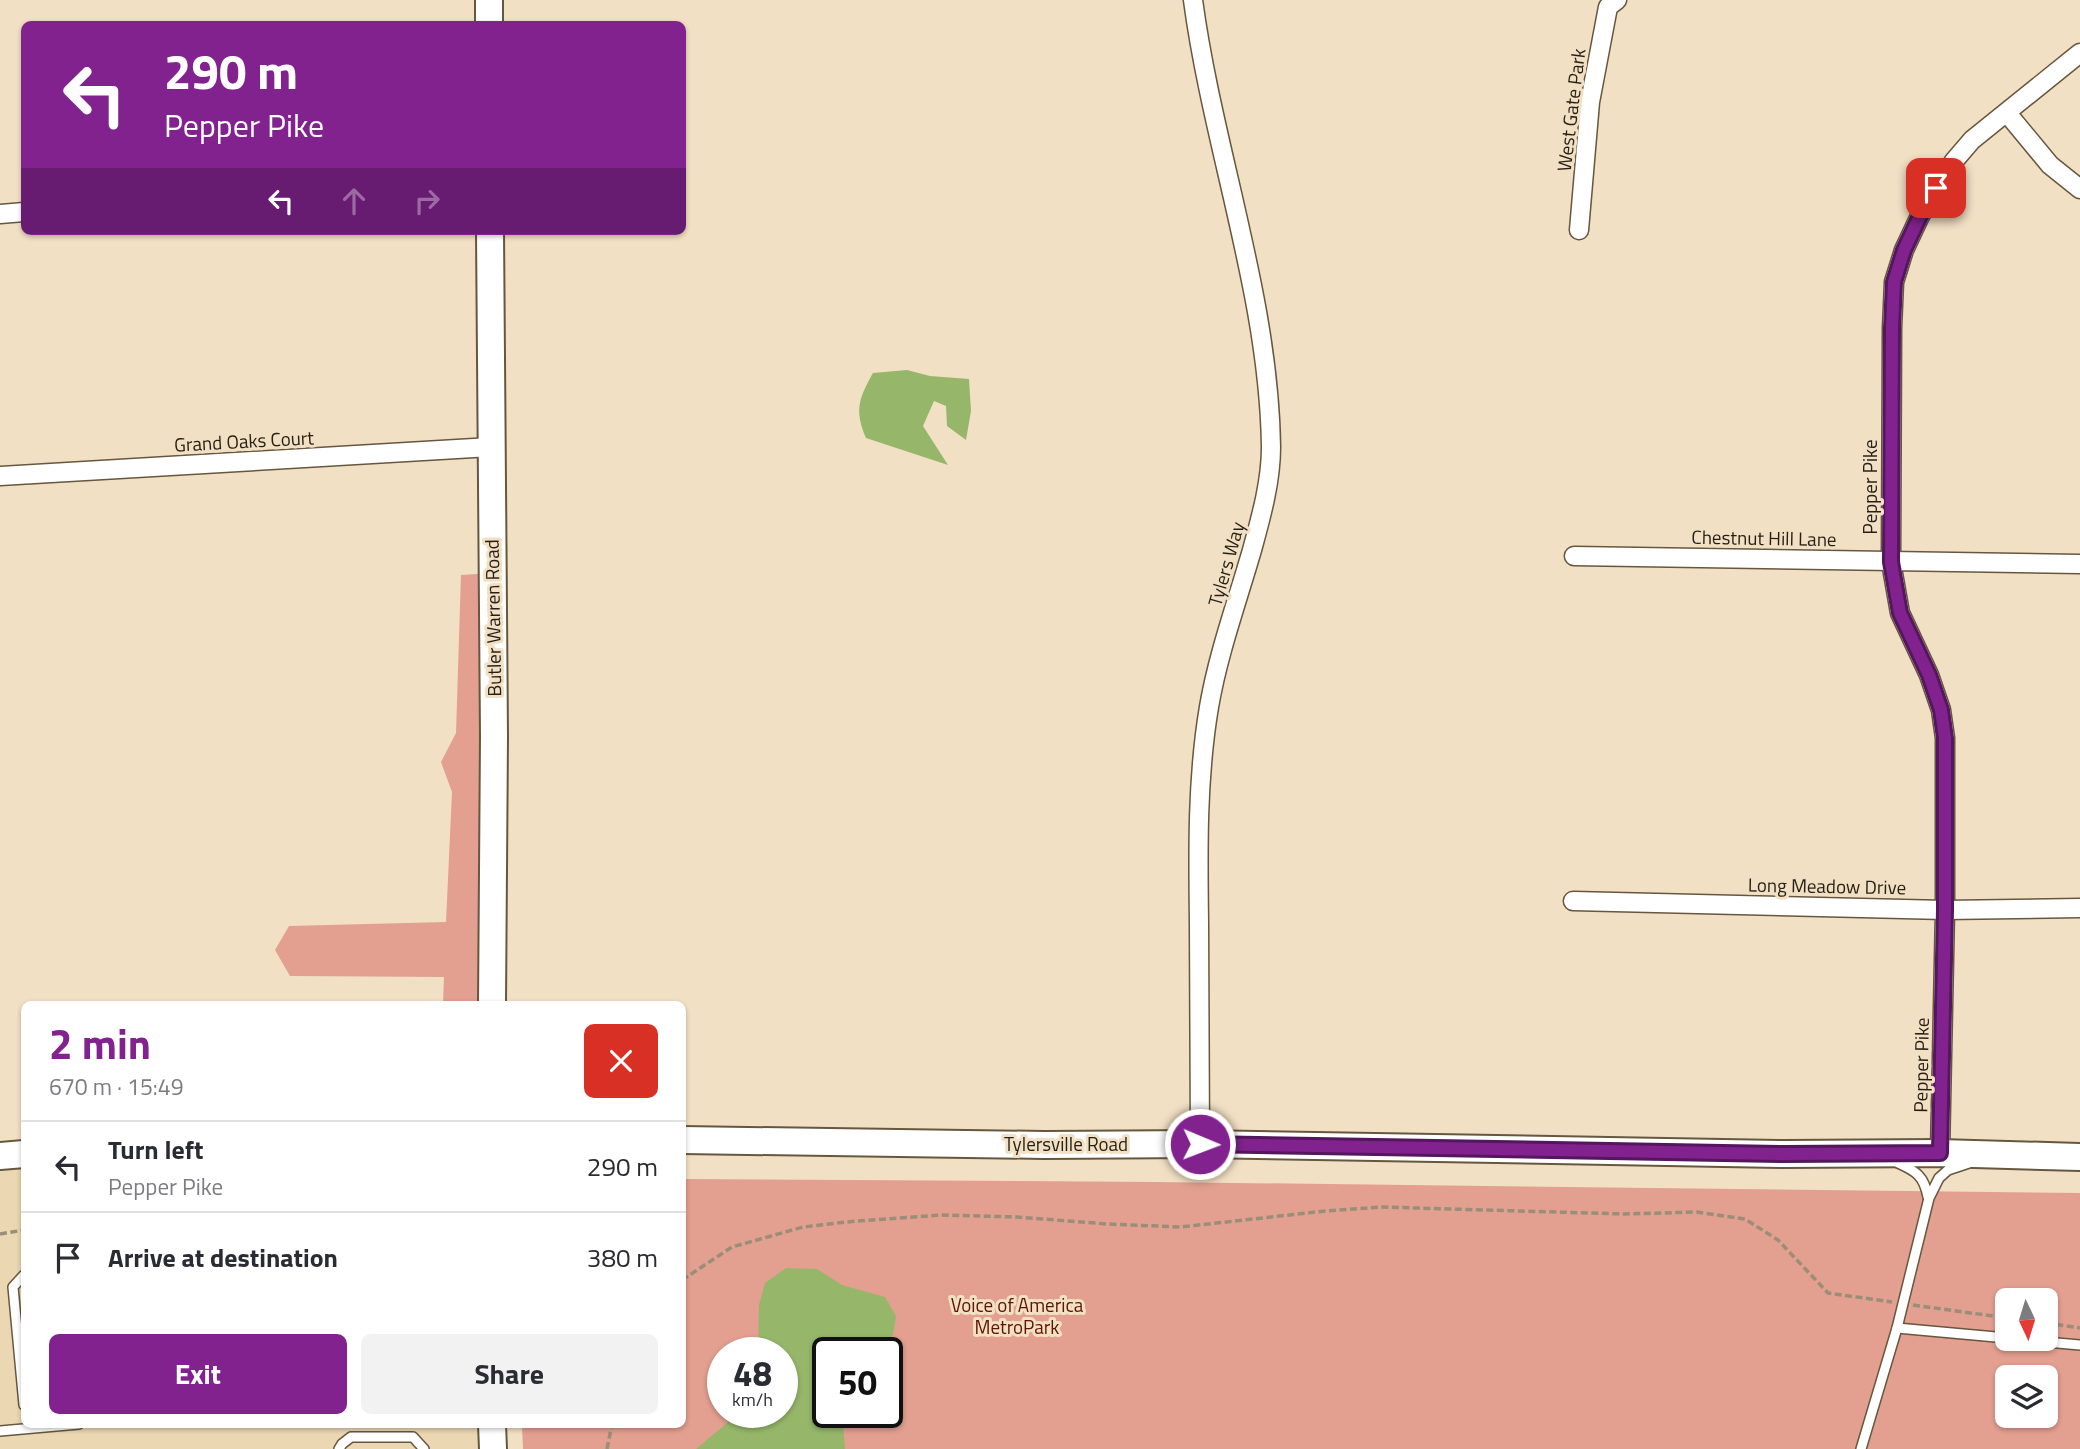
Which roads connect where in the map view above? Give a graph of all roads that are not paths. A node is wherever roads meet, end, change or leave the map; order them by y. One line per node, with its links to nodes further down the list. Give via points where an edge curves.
1 (489, 0): 4 (main road)
2 (1193, 0): 22 (street, Tylers Way, via 1205,77 1261,334 1271,451 1265,505 1222,653 1203,758)
3 (1617, 0): 10 (street, West Gate Park, via 1608,7 1590,102)
4 (489, 21)
5 (2080, 53): 6 (street, Pepper Pike)
6 (2007, 113): 7 (street, via 2050,165); 15 (street, Pepper Pike, via 1954,161 1920,216 1894,282)
7 (2080, 189)
8 (21, 212): 9 (street)
9 (0, 214)
10 (1580, 230)
11 (490, 235): 12 (main road, Butler Warren Road)
12 (491, 447): 13 (street, Grand Oaks Court); 20 (main road, Butler Warren Road)
13 (0, 477)
14 (1574, 556): 15 (street, Chestnut Hill Lane)
15 (1891, 562): 16 (street, Chestnut Hill Lane); 19 (street, Pepper Pike, via 1900,613 1941,710)
16 (2080, 564)
17 (1573, 901): 19 (street, Long Meadow Drive)
18 (2080, 908): 19 (street, Long Meadow Drive)
19 (1945, 910): 24 (street, Pepper Pike)
20 (492, 1001)
21 (686, 1140): 22 (main road, Tylersville Road)
22 (1200, 1144): 23 (main road, Tylersville Road)
23 (1869, 1153): 24 (main road, Tylersville Road); 29 (lane, via 1920,1175)
24 (1940, 1153): 26 (main road, Tylersville Road)
25 (21, 1154): 27 (main road)
26 (2005, 1155): 28 (main road, Tylersville Road); 29 (lane, via 1948,1170)
27 (0, 1156)
28 (2080, 1157)
29 (1929, 1198): 31 (lane)
30 (21, 1278): 35 (lane, via 13,1287)
31 (1897, 1328): 32 (lane); 42 (lane)
32 (1995, 1337)
33 (2058, 1343): 34 (lane)
34 (2080, 1345)
35 (21, 1364)
36 (21, 1428): 38 (lane)
37 (492, 1428): 41 (main road)
38 (0, 1431)
39 (339, 1449): 40 (lane, via 351,1437 413,1437)
40 (424, 1449)
41 (493, 1449)
42 (1861, 1449)

